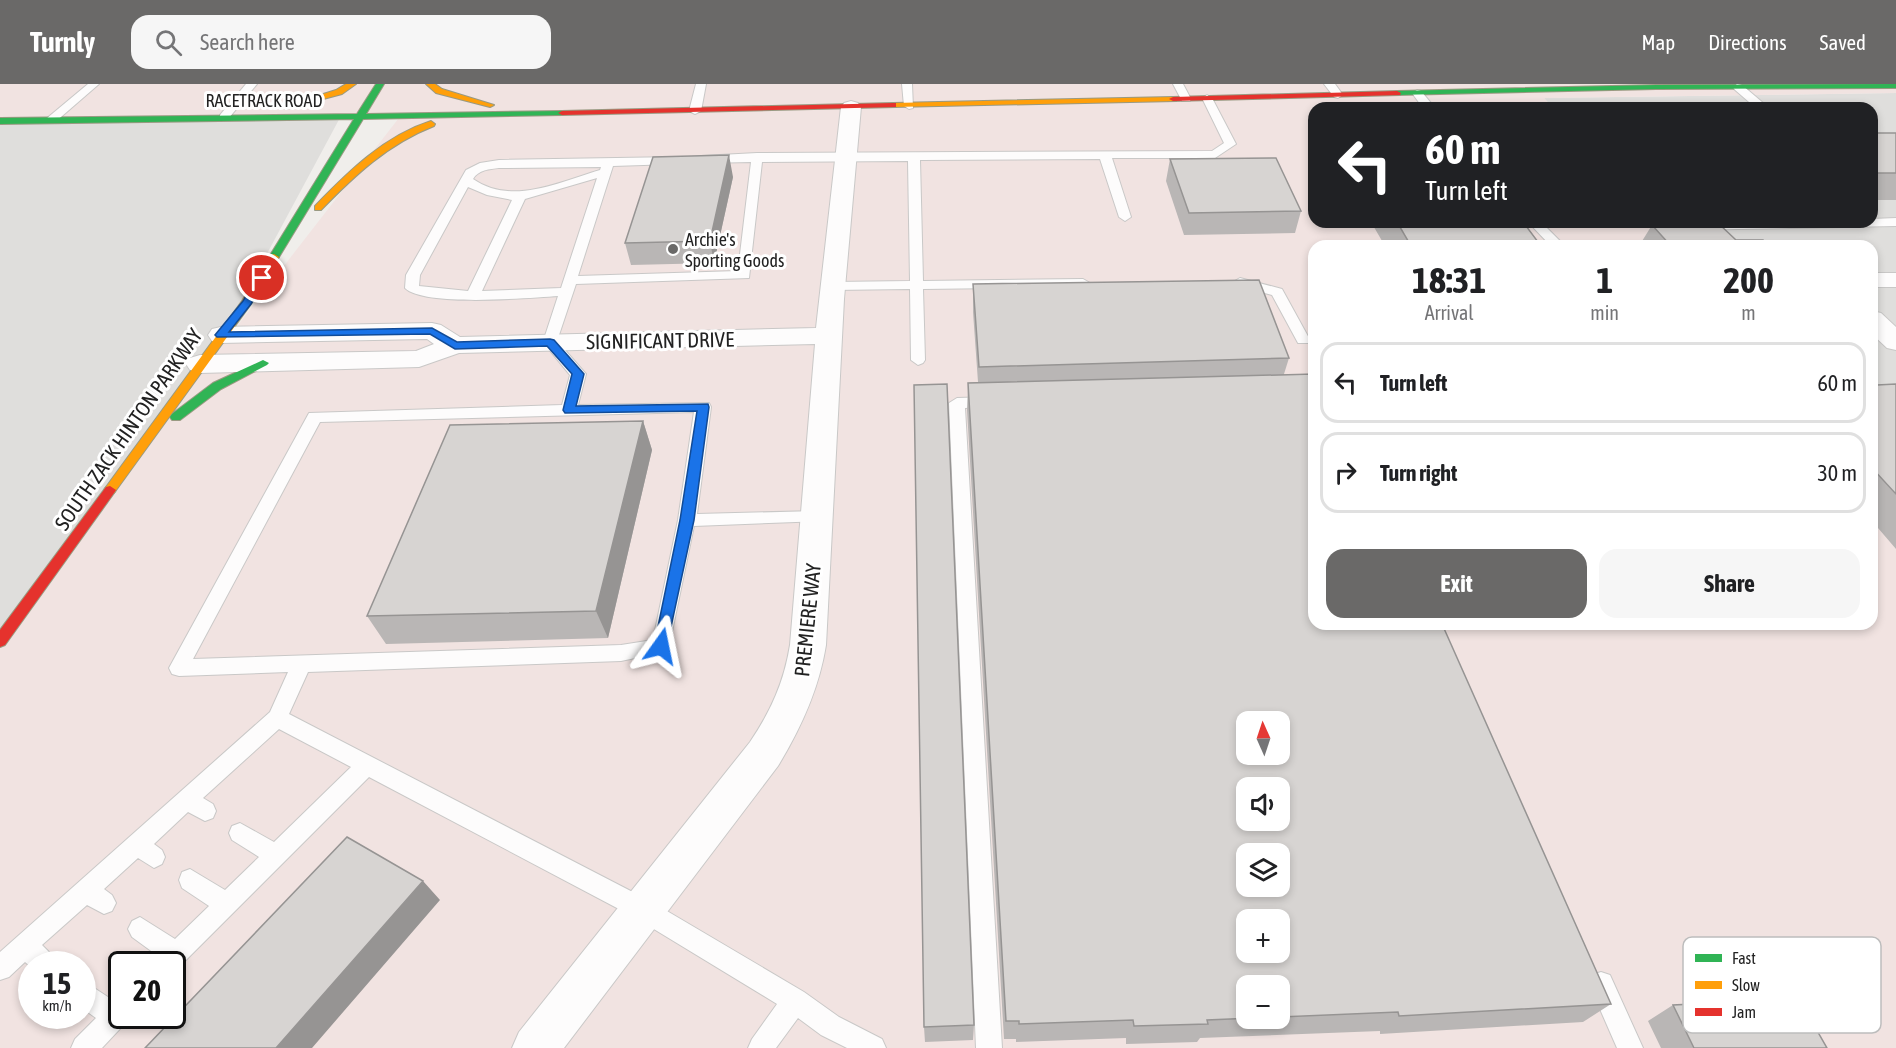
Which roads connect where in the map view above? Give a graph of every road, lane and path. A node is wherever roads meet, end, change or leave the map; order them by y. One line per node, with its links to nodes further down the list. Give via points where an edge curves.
1 (94, 84): 28 (lane)
2 (252, 84): 25 (lane)
3 (352, 84): 25 (street, via 300,104)
4 (380, 84): 26 (street, SOUTH ZACK HINTON PARKWAY)
5 (430, 84): 23 (street, via 466,99)
6 (701, 84): 22 (lane)
7 (907, 84): 20 (lane)
8 (1178, 84): 18 (lane)
9 (1763, 85): 10 (street, RACETRACK ROAD); 14 (street, RACETRACK ROAD)
10 (1858, 85): 12 (street, RACETRACK ROAD)
11 (1604, 86): 13 (street, RACETRACK ROAD); 14 (street, RACETRACK ROAD)
12 (1896, 86)
13 (1532, 87): 16 (street, RACETRACK ROAD)
14 (1738, 87): 19 (lane)
15 (1333, 89): 16 (street, RACETRACK ROAD); 17 (street, RACETRACK ROAD)
16 (1422, 90)
17 (1207, 98): 18 (street, RACETRACK ROAD); 29 (lane, via 1230,144 1215,154)
18 (1186, 99): 20 (street, RACETRACK ROAD)
19 (1756, 102)
20 (909, 106): 21 (street, RACETRACK ROAD)
21 (850, 107): 22 (street, RACETRACK ROAD); 31 (street, PREMIERE WAY)
22 (695, 111): 23 (street, RACETRACK ROAD)
23 (542, 114): 24 (street, RACETRACK ROAD)
24 (464, 116): 26 (street, RACETRACK ROAD); 40 (street, via 412,129 384,145)
25 (224, 117): 26 (street, RACETRACK ROAD); 28 (street, RACETRACK ROAD)
26 (357, 118): 40 (street, SOUTH ZACK HINTON PARKWAY)
27 (0, 121): 28 (street, RACETRACK ROAD)
28 (50, 121)
29 (1105, 155): 32 (lane); 36 (lane)
30 (757, 157): 31 (lane); 33 (lane); 47 (lane, via 744,275)
31 (845, 157): 32 (lane); 48 (street, PREMIERE WAY)
32 (914, 157): 46 (lane)
33 (607, 167): 34 (lane, via 499,164 484,166 470,173); 35 (lane); 47 (lane)
34 (466, 180): 35 (lane, via 490,194); 49 (lane, via 413,275 412,288)
35 (520, 197): 49 (lane)
36 (1125, 217)
37 (1878, 222): 38 (lane)
38 (1896, 222)
39 (1540, 228): 41 (lane)
40 (284, 240): 51 (street, SOUTH ZACK HINTON PARKWAY, via 247,302)
41 (1552, 240)
42 (1878, 280): 43 (street)
43 (1896, 280)
44 (1231, 282): 53 (lane, via 1277,292)
45 (1100, 283): 46 (lane)
46 (916, 284): 48 (lane); 57 (lane)
47 (568, 286): 49 (lane); 54 (lane)
48 (833, 286): 52 (street, PREMIERE WAY)
49 (474, 294)
50 (1878, 325): 55 (street)
51 (221, 335): 56 (street, SIGNIFICANT DRIVE, via 432,331); 59 (street, SOUTH ZACK HINTON PARKWAY)
52 (829, 336): 54 (street, SIGNIFICANT DRIVE); 63 (street, PREMIERE WAY)
53 (1303, 340)
54 (550, 342): 56 (street, SIGNIFICANT DRIVE); 61 (lane, via 578,374)
55 (1896, 342)
56 (455, 345): 58 (street, SIGNIFICANT DRIVE, via 419,359)
57 (918, 360)
58 (263, 363): 59 (street, SIGNIFICANT DRIVE); 62 (street, via 238,372 195,400)
59 (200, 364): 62 (street, SOUTH ZACK HINTON PARKWAY)
60 (1005, 401): 85 (lane, via 957,403)
61 (569, 410): 64 (lane, via 703,407); 66 (lane, via 315,417 179,668)
62 (143, 446): 65 (street, SOUTH ZACK HINTON PARKWAY)
63 (817, 517): 64 (lane); 73 (street, PREMIERE WAY, via 808,645 796,697 764,754)
64 (687, 520): 66 (lane, via 661,646 621,653)
65 (0, 641)
66 (302, 664): 67 (lane)
67 (277, 718): 68 (lane); 78 (lane, via 196,805 33,953)
68 (366, 765): 70 (lane); 73 (lane)
69 (240, 833): 70 (lane)
70 (276, 856): 72 (lane)
71 (190, 880): 72 (lane)
72 (227, 905): 76 (lane)
73 (642, 909): 79 (lane); 82 (street, PREMIERE WAY)
74 (140, 929): 75 (lane)
75 (163, 951)
76 (180, 951)
77 (1590, 961): 86 (lane)
78 (0, 968)
79 (795, 1001): 83 (lane); 84 (lane, via 830,1026)
80 (108, 1024): 81 (lane)
81 (84, 1048)
82 (535, 1048)
83 (761, 1048)
84 (872, 1048)
85 (990, 1048)
86 (1630, 1048)

